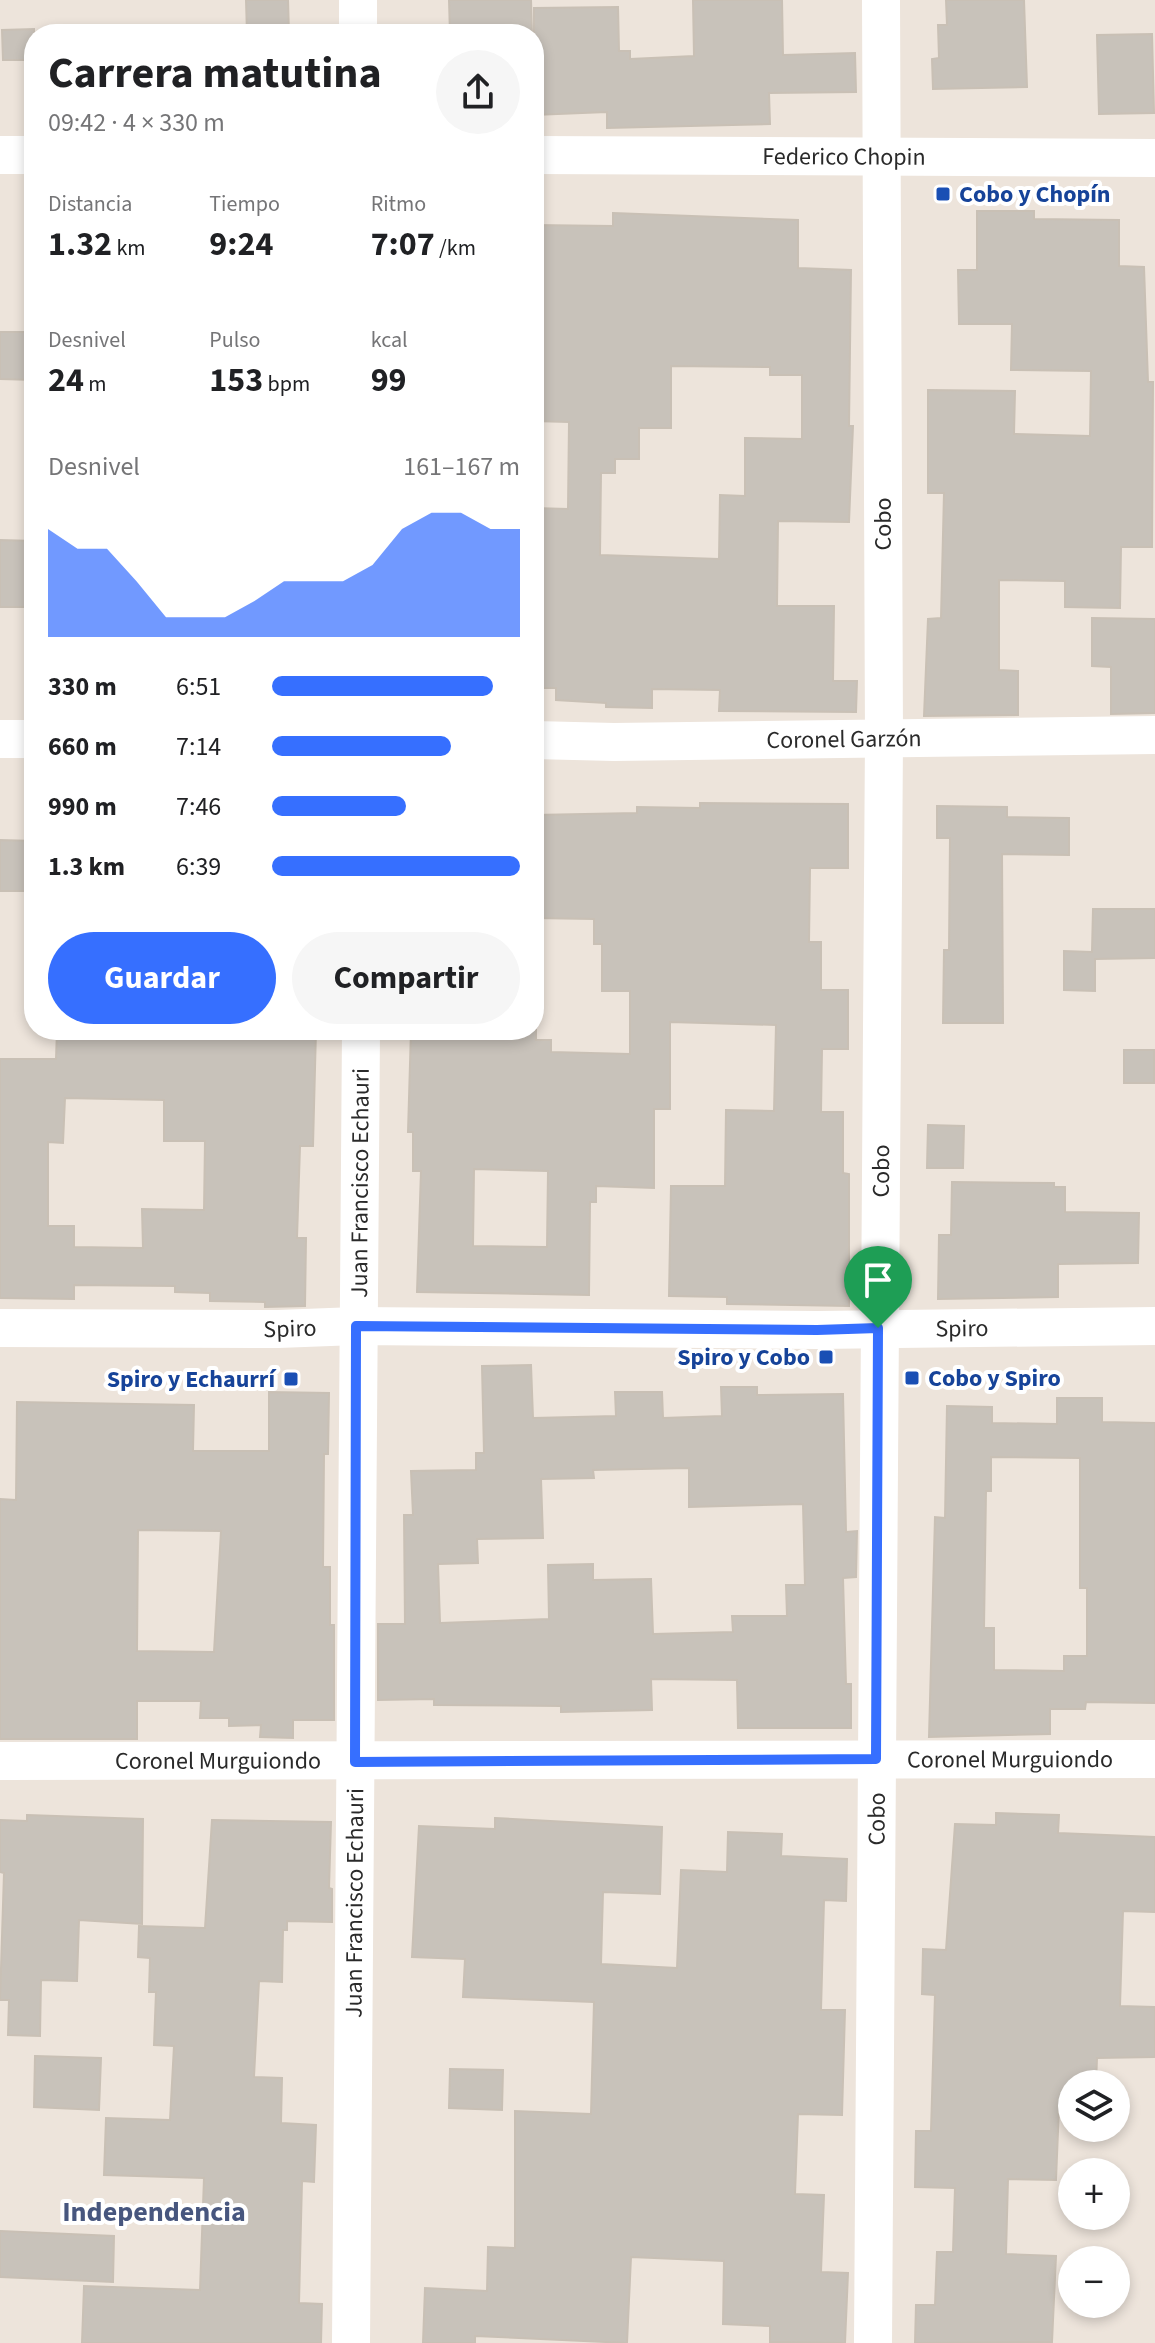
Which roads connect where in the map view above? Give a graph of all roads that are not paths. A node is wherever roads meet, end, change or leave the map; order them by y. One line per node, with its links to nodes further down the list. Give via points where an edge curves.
1 (358, 0): 3 (street)
2 (881, 0): 7 (street, Cobo)
3 (358, 24)
4 (0, 155): 5 (street)
5 (24, 155)
6 (544, 155): 7 (street, Federico Chopin)
7 (882, 158): 8 (street, Federico Chopin); 10 (street, Cobo)
8 (1155, 158)
9 (1155, 735): 10 (street, Coronel Garzón)
10 (884, 737): 13 (street, Coronel Garzón); 18 (street, Cobo)
11 (0, 739): 12 (street)
12 (24, 739)
13 (544, 740)
14 (361, 1040): 15 (street, Juan Francisco Echauri)
15 (356, 1326): 17 (street, Spiro); 18 (street, Spiro); 22 (street, Juan Francisco Echauri)
16 (1155, 1326): 18 (street, Spiro)
17 (0, 1328)
18 (878, 1328): 19 (street, Cobo)
19 (876, 1759): 20 (street, Coronel Murguiondo); 22 (street, Coronel Murguiondo); 24 (street, Cobo)
20 (1155, 1759)
21 (0, 1761): 22 (street, Coronel Murguiondo)
22 (355, 1762): 23 (street, Juan Francisco Echauri)
23 (351, 2343)
24 (873, 2343)

